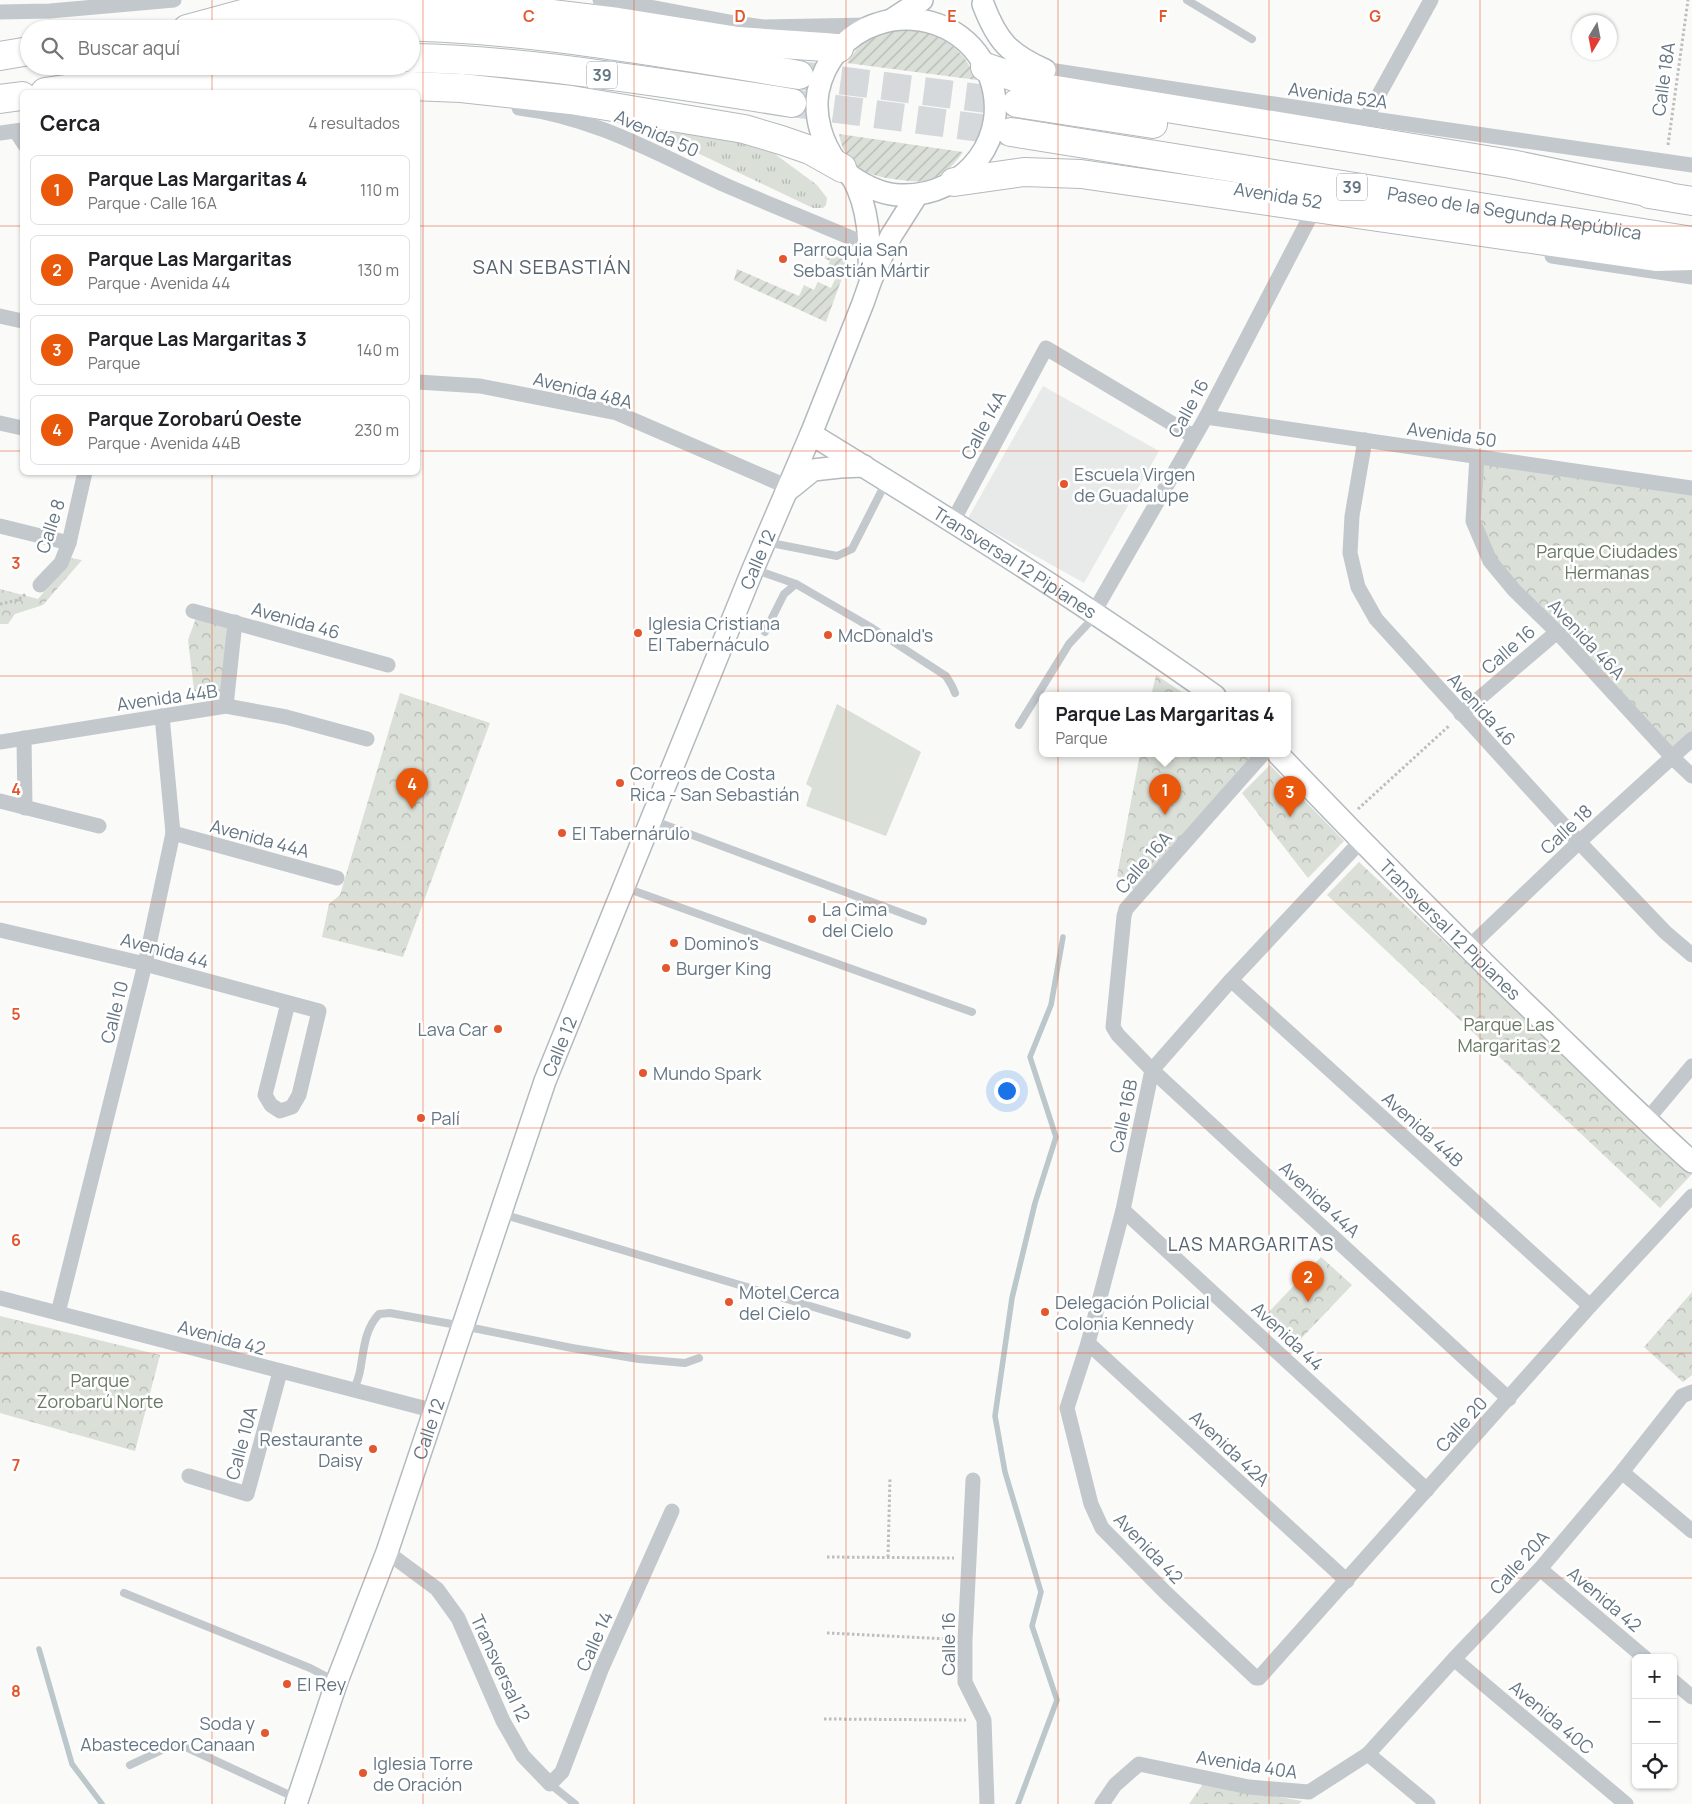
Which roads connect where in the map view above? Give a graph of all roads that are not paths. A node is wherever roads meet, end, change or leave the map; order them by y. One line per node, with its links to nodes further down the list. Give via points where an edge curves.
1 (174, 0): 6 (street)
2 (600, 0): 10 (street, via 764,27)
3 (922, 0): 10 (main road)
4 (1187, 0): 12 (lane)
5 (1431, 0): 28 (street)
6 (140, 1): 8 (street, via 50,11)
7 (984, 2): 17 (main road); 18 (main road, via 991,26 1005,45 1023,60)
8 (0, 12)
9 (220, 20): 13 (highway, via 257,10 448,6 512,9 738,40)
10 (881, 22): 13 (main road); 17 (main road, via 923,20 938,24 966,41)
11 (420, 27): 20 (highway, 39, via 459,27 596,43)
12 (1252, 39)
13 (839, 48): 33 (main road, via 823,76 817,109 824,141)
14 (20, 53): 15 (highway)
15 (0, 56)
16 (420, 58): 26 (highway, 39, via 552,68)
17 (980, 59): 18 (street, Avenida 52A); 34 (main road, via 991,82 994,98 992,130 978,160); 36 (highway, via 1050,89 1510,164)
18 (1045, 70): 28 (street, Avenida 52A)
19 (164, 75): 21 (highway)
20 (799, 75)
21 (139, 78): 22 (highway); 33 (highway, via 235,88 386,85 461,88 571,100 744,129 810,150)
22 (58, 90)
23 (20, 96): 25 (highway)
24 (420, 98): 39 (street, Avenida 50, via 472,102 565,116 650,148)
25 (0, 99)
26 (792, 103)
27 (1017, 104): 36 (highway, Paseo de la Segunda República / 39)
28 (1366, 118): 32 (street, Avenida 52A)
29 (12, 132): 31 (lane)
30 (1012, 132): 38 (highway, Paseo de la Segunda República / 39)
31 (20, 145)
32 (1692, 165)
33 (847, 173): 35 (main road, via 882,192); 39 (main road, Calle 12, via 861,199)
34 (954, 182): 35 (main road); 40 (highway, via 1024,172 1081,174 1656,257)
35 (917, 195): 37 (street, Avenida 52, via 1030,182 1080,182); 42 (main road, Calle 12, via 884,251)
36 (1679, 198)
37 (1309, 219): 41 (street, Avenida 52); 46 (street, Calle 16)
38 (1692, 241)
39 (870, 246): 42 (main road, Calle 12, via 869,275)
40 (1692, 256)
41 (1692, 277)
42 (863, 303): 49 (main road, Calle 12)
43 (0, 316): 44 (street)
44 (20, 321)
45 (420, 382): 57 (street, Avenida 48A, via 480,386 617,413)
46 (1206, 417): 50 (street, Calle 16); 51 (street, Avenida 50)
47 (0, 422): 48 (street)
48 (20, 427)
49 (811, 434): 53 (main road, Transversal 12 Pipianes); 57 (main road, Calle 12)
50 (1194, 436): 58 (street, Calle 14A, via 1046,348); 66 (street, Calle 16)
51 (1365, 440): 52 (street, Avenida 50); 76 (street, Avenida 46, via 1352,516 1350,553 1358,587 1376,619)
52 (1477, 457): 56 (street, Avenida 50); 69 (street, Avenida 46A, via 1473,521 1490,562)
53 (864, 466): 55 (main road, Transversal 12 Pipianes); 57 (main road, via 813,470)
54 (84, 475): 61 (street, Calle 8)
55 (887, 480): 58 (main road, Transversal 12 Pipianes); 60 (lane, via 852,549 846,553 837,556)
56 (1692, 488)
57 (787, 490): 60 (main road, Calle 12)
58 (953, 521): 66 (main road, Transversal 12 Pipianes)
59 (0, 526): 61 (street)
60 (764, 542): 62 (main road, Calle 12)
61 (69, 543): 64 (street, Calle 8, via 61,563)
62 (753, 569): 63 (lane); 89 (main road, Calle 12)
63 (796, 584): 68 (lane, via 784,594); 74 (lane, via 946,676)
64 (40, 585)
65 (194, 611): 67 (street, Avenida 46)
66 (1095, 613): 71 (lane, via 1070,644); 73 (main road, Transversal 12 Pipianes)
67 (235, 622): 70 (street, Avenida 46); 75 (street)
68 (765, 632)
69 (1557, 632): 76 (street, Calle 16); 85 (street, Avenida 46A)
70 (388, 666)
71 (1039, 692)
72 (1039, 692): 78 (lane)
73 (1209, 692)
74 (955, 693)
75 (226, 706): 77 (street, Avenida 44B); 80 (street, Avenida 44B, via 286,717)
76 (1461, 714): 93 (street, Avenida 46)
77 (162, 716): 79 (street, Avenida 44B); 91 (street, Calle 10)
78 (1018, 725)
79 (24, 738): 82 (street, Avenida 44B); 88 (street)
80 (367, 739)
81 (1692, 740): 85 (street, Calle 18)
82 (0, 742)
83 (1260, 757): 104 (street, Calle 16A, via 1126,909)
84 (1281, 757): 92 (main road, Transversal 12 Pipianes)
85 (1672, 757): 86 (street, Avenida 46A); 93 (street, Calle 18)
86 (1692, 776)
87 (0, 802): 88 (street)
88 (25, 808): 90 (street)
89 (652, 820): 95 (main road, Calle 12); 96 (lane)
90 (100, 826)
91 (173, 833): 94 (street, Avenida 44A); 100 (street, Calle 10)
92 (1361, 841): 98 (main road, Transversal 12 Pipianes); 101 (street, Calle 16B)
93 (1579, 842): 98 (street, Calle 18); 99 (street, Avenida 46, via 1665,932)
94 (337, 878)
95 (624, 888): 103 (lane); 111 (main road, Calle 12, via 545,1081)
96 (923, 921)
97 (0, 930): 100 (street, Avenida 44)
98 (1468, 948): 107 (main road, Transversal 12 Pipianes)
99 (1692, 955)
100 (145, 964): 102 (street, Avenida 44); 114 (street, Calle 10)
101 (1231, 980): 106 (street, Calle 16B); 113 (street, Avenida 44B)
102 (288, 1003): 102 (street, Avenida 44, via 265,1095 271,1105 280,1110 292,1106 300,1095 319,1011)
103 (972, 1012)
104 (1112, 1022): 106 (street, Avenida 44A, via 1118,1035)
105 (1692, 1066): 107 (street)
106 (1152, 1070): 110 (street, Calle 16B); 122 (street, Avenida 44A)
107 (1646, 1121): 108 (main road, Transversal 12 Pipianes)
108 (1692, 1162)
109 (1692, 1196): 113 (street, Calle 20)
110 (1123, 1210): 117 (street, Calle 16B); 128 (street, Avenida 44)
111 (500, 1214): 115 (main road, Calle 12); 116 (lane)
112 (0, 1298): 114 (street, Avenida 42)
113 (1590, 1306): 122 (street, Calle 20)
114 (58, 1313): 119 (street, Avenida 42)
115 (463, 1326): 118 (lane, via 639,1359 685,1363); 120 (lane, via 380,1314 366,1334 360,1374); 123 (main road, Calle 12)
116 (907, 1335)
117 (1088, 1343): 124 (street, Calle 16B); 133 (street, Avenida 42A)
118 (699, 1358)
119 (280, 1372): 120 (street, Avenida 42); 126 (street, Calle 10A, via 247,1494)
120 (354, 1390): 123 (street, Avenida 42)
121 (1692, 1392): 125 (street, Calle 20A, via 1682,1396)
122 (1509, 1399): 128 (street, Calle 20)
123 (435, 1410): 131 (main road, Calle 12)
124 (1067, 1412): 137 (street, Avenida 42, via 1090,1504 1102,1528)
125 (1622, 1472): 130 (street); 132 (street, Calle 20A)
126 (189, 1476)
127 (974, 1480): 146 (street, Calle 16, via 965,1682 984,1720)
128 (1427, 1490): 133 (street, Calle 20)
129 (672, 1511): 143 (street, Calle 14, via 601,1670 562,1772)
130 (1692, 1530)
131 (387, 1552): 138 (main road, Calle 12); 143 (street, Transversal 12, via 437,1588 458,1618 503,1721 523,1756)
132 (1540, 1569): 135 (street, Avenida 42); 136 (street, Calle 20A)
133 (1347, 1581): 137 (street, Calle 20)
134 (124, 1593): 138 (lane, via 310,1668)
135 (1640, 1654)
136 (1454, 1659): 141 (street, Calle 20A); 149 (street, Avenida 40C)
137 (1258, 1679)
138 (337, 1682): 144 (main road, Calle 12)
139 (1677, 1684): 140 (street)
140 (1692, 1697)
141 (1368, 1754): 147 (street, Avenida 40A, via 1309,1792 1249,1788 1139,1764 1115,1785); 148 (street)
142 (130, 1765): 144 (lane, via 177,1743)
143 (550, 1784): 145 (lane, Transversal 12)
144 (297, 1801)
145 (576, 1804)
146 (987, 1804)
147 (1102, 1804)
148 (1428, 1804)
149 (1626, 1804)

